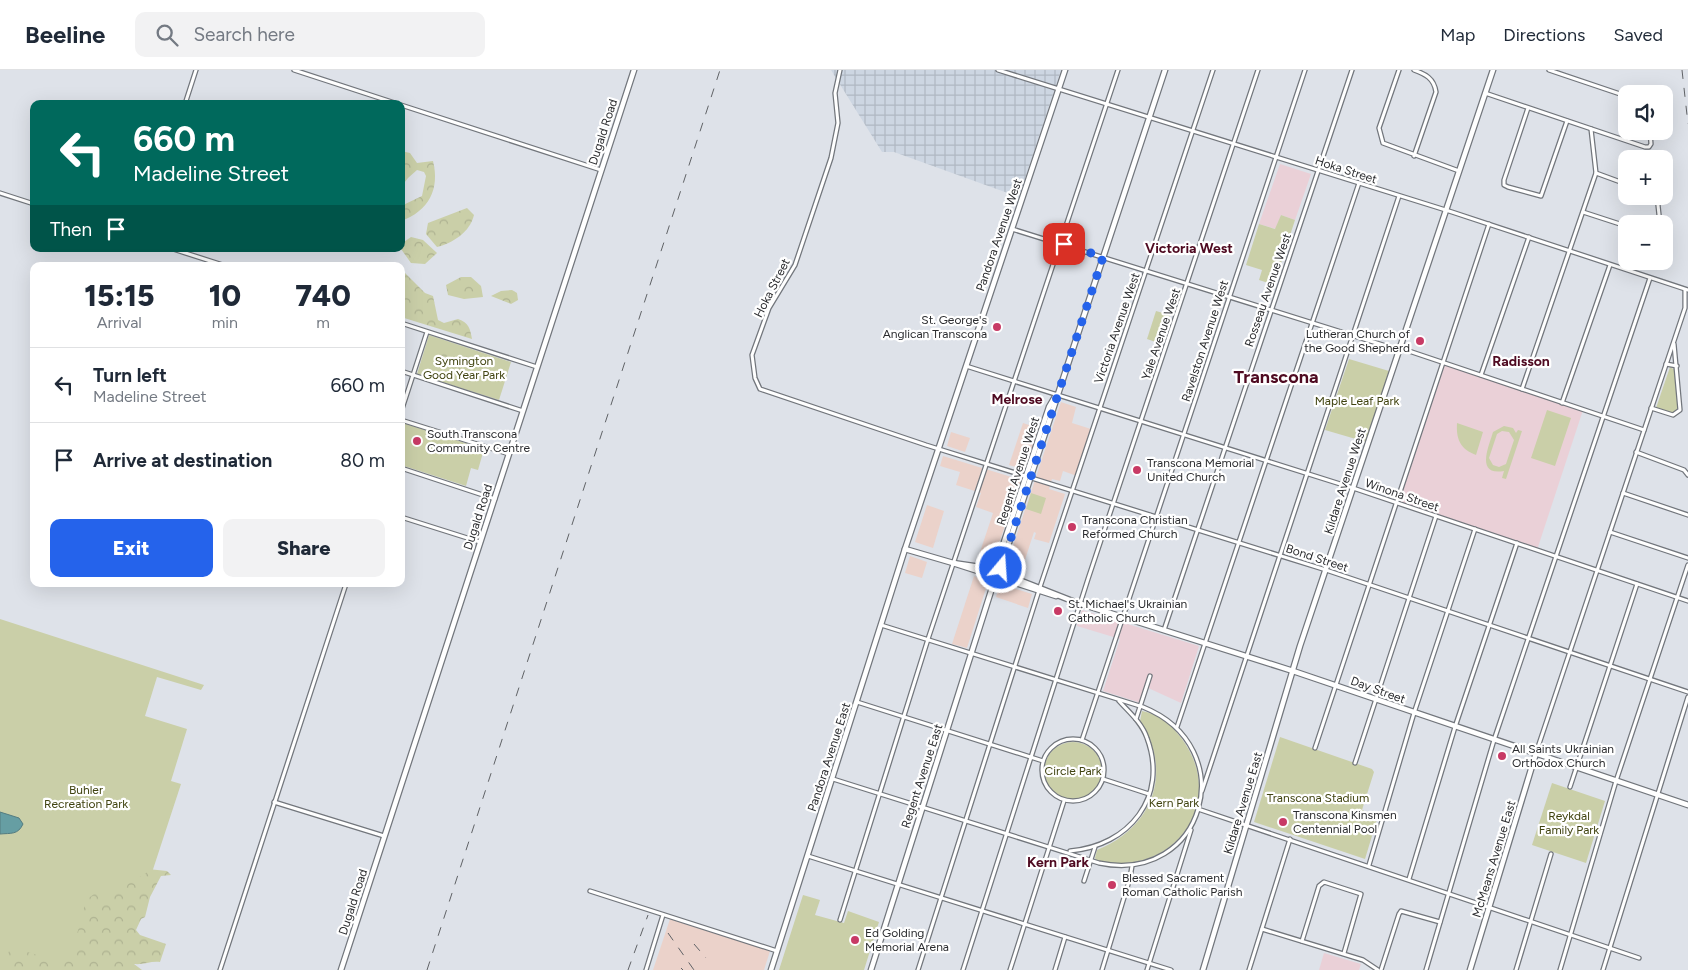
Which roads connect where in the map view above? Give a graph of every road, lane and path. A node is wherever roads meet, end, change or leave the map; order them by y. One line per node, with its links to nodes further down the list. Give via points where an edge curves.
1 (196, 70): 20 (street)
2 (294, 70): 21 (street)
3 (634, 70): 35 (street, Dugald Road)
4 (840, 70): 90 (street, Hoka Street, via 835,92 838,123 831,158 795,265 769,308 752,354 754,378 762,390)
5 (998, 70): 17 (street, Hoka Street)
6 (1065, 70): 17 (street, Pandora Avenue West)
7 (1118, 70): 22 (street)
8 (1166, 70): 25 (street, Regent Avenue West)
9 (1213, 70): 28 (street, Victoria Avenue West)
10 (1258, 70): 32 (street, Yale Avenue West)
11 (1305, 70): 34 (street, Ravelston Avenue West)
12 (1352, 70): 36 (street, Rosseau Avenue West)
13 (1399, 70): 33 (street, via 1380,124 1380,136 1386,146)
14 (1414, 70): 33 (street, via 1429,77 1436,92)
15 (1493, 70): 18 (street, Kildare Avenue West)
16 (1548, 70): 19 (street)
17 (1059, 89): 22 (street, Hoka Street); 48 (street, Pandora Avenue West)
18 (1486, 93): 24 (street); 37 (street, Kildare Avenue West)
19 (1618, 93)
20 (186, 100)
21 (388, 100)
22 (1107, 104): 25 (street, Hoka Street); 50 (street)
23 (405, 106): 35 (street)
24 (1528, 108): 26 (street); 26 (street, via 1504,185 1541,196)
25 (1150, 117): 28 (street, Hoka Street); 53 (street, Regent Avenue West)
26 (1567, 121): 27 (street)
27 (1591, 129): 29 (street); 38 (street)
28 (1192, 131): 32 (street, Hoka Street); 56 (street, Victoria Avenue West)
29 (1618, 137)
30 (1626, 140): 31 (street, via 1649,147)
31 (1651, 140)
32 (1234, 144): 34 (street, Hoka Street); 58 (street, Yale Avenue West)
33 (1414, 156): 37 (street)
34 (1276, 157): 36 (street, Hoka Street); 60 (street, Ravelston Avenue West)
35 (602, 170): 72 (street, Dugald Road)
36 (1318, 170): 40 (street, Hoka Street); 61 (street, Rosseau Avenue West)
37 (1459, 171): 44 (street, Kildare Avenue West)
38 (1596, 173): 39 (street); 45 (street)
39 (1618, 181)
40 (1359, 183): 42 (street, Hoka Street); 62 (street)
41 (0, 193): 43 (street)
42 (1399, 196): 44 (street, Hoka Street); 65 (street)
43 (30, 203)
44 (1446, 210): 47 (street, Hoka Street); 67 (street, Kildare Avenue West)
45 (1583, 212): 46 (street); 51 (street)
46 (1618, 223)
47 (1489, 224): 49 (street, Hoka Street); 68 (street)
48 (1012, 228): 50 (street); 70 (street, Pandora Avenue West)
49 (1530, 238): 51 (street, Hoka Street); 75 (street)
50 (1060, 244): 53 (street); 76 (street)
51 (1570, 251): 55 (street, Hoka Street); 77 (street)
52 (182, 252): 54 (street)
53 (1103, 257): 56 (street); 78 (street, Regent Avenue West)
54 (214, 262)
55 (1610, 265): 57 (street, Hoka Street); 80 (street)
56 (1146, 270): 58 (street); 81 (street, Victoria Avenue West)
57 (1650, 278): 59 (street, Hoka Street); 84 (street)
58 (1187, 283): 60 (street); 86 (street, Yale Avenue West)
59 (1687, 290): 66 (street, via 1685,308)
60 (1229, 296): 61 (street); 88 (street, Ravelston Avenue West)
61 (1271, 310): 62 (street); 89 (street, Rosseau Avenue West)
62 (1312, 322): 65 (street); 93 (street)
63 (405, 324): 64 (street)
64 (428, 332): 72 (street); 74 (street)
65 (1354, 335): 67 (street); 96 (street)
66 (1674, 341): 69 (street); 71 (street)
67 (1400, 349): 68 (street); 99 (street, Kildare Avenue West)
68 (1442, 362): 75 (street); 103 (street)
69 (1666, 364): 71 (street); 82 (street)
70 (966, 366): 76 (street, Winona Street); 90 (street, Pandora Avenue West)
71 (1677, 366): 82 (street, via 1680,410 1672,415)
72 (537, 367): 83 (street, Dugald Road)
73 (405, 373): 74 (street)
74 (413, 375): 79 (street); 83 (street)
75 (1481, 375): 77 (street)
76 (1013, 381): 78 (street, Winona Street); 94 (street)
77 (1522, 389): 80 (street)
78 (1057, 394): 81 (street, Winona Street); 98 (street, Regent Avenue West)
79 (405, 400)
80 (1562, 403): 84 (street)
81 (1100, 408): 86 (street, Winona Street); 100 (street, Victoria Avenue West)
82 (1651, 408): 87 (street)
83 (523, 411): 92 (street, Dugald Road)
84 (1603, 417): 87 (street); 117 (street)
85 (405, 421): 92 (street)
86 (1141, 421): 88 (street, Winona Street); 104 (street, Yale Avenue West)
87 (1644, 430): 91 (street)
88 (1184, 434): 89 (street, Winona Street); 107 (street, Ravelston Avenue West)
89 (1225, 447): 93 (street, Winona Street); 110 (street, Rosseau Avenue West)
90 (938, 449): 94 (street, Bond Street); 115 (street, Pandora Avenue West)
91 (1636, 452): 97 (street, via 1684,470); 101 (street)
92 (509, 454): 102 (street, Dugald Road)
93 (1266, 461): 96 (street, Winona Street); 113 (street)
94 (986, 464): 98 (street, Bond Street); 119 (street)
95 (405, 469): 102 (street)
96 (1307, 474): 99 (street, Winona Street); 116 (street)
97 (1688, 475)
98 (1029, 477): 100 (street, Bond Street); 123 (street, Regent Avenue West)
99 (1353, 488): 103 (street, Winona Street); 121 (street, Kildare Avenue West)
100 (1072, 490): 104 (street, Bond Street); 128 (street, Victoria Avenue West)
101 (1623, 493): 105 (street); 111 (street)
102 (495, 499): 112 (street, Dugald Road)
103 (1396, 502): 106 (street, Winona Street); 124 (street)
104 (1113, 504): 107 (street, Bond Street); 132 (street, Yale Avenue West)
105 (1688, 515)
106 (1436, 516): 109 (street, Winona Street); 129 (street)
107 (1156, 517): 110 (street, Bond Street); 134 (street, Ravelston Avenue West)
108 (405, 518): 112 (street)
109 (1475, 529): 114 (street, Winona Street); 133 (street)
110 (1197, 530): 113 (street, Bond Street); 137 (street, Rosseau Avenue West)
111 (1610, 532): 118 (street); 122 (street)
112 (480, 542): 190 (street, Dugald Road)
113 (1238, 542): 116 (street, Bond Street); 140 (street)
114 (1517, 543): 117 (street, Winona Street); 136 (street)
115 (905, 549): 119 (street, Day Street); 135 (street, Pandora Avenue East)
116 (1279, 555): 121 (street, Bond Street); 143 (street)
117 (1557, 556): 122 (street, Winona Street); 138 (street)
118 (1688, 558)
119 (953, 563): 123 (street, Day Street); 139 (street)
120 (1688, 565): 130 (street)
121 (1326, 570): 124 (street, Bond Street); 146 (street, Kildare Avenue West)
122 (1597, 570): 125 (street, Winona Street); 141 (street)
123 (996, 575): 127 (street, Regent Avenue West); 128 (street, Day Street)
124 (1368, 584): 129 (street, Bond Street); 150 (street)
125 (1637, 584): 130 (street, Winona Street); 144 (street)
126 (345, 587): 182 (street)
127 (992, 588): 142 (street, Regent Avenue East)
128 (1039, 589): 132 (street, Day Street); 145 (street, Victoria Avenue West)
129 (1408, 598): 133 (street, Bond Street); 154 (street)
130 (1677, 598): 131 (street, Winona Street); 149 (street)
131 (1688, 601)
132 (1080, 604): 134 (street, Day Street); 148 (street, Yale Avenue West)
133 (1448, 612): 136 (street, Bond Street); 158 (street)
134 (1122, 617): 137 (street, Day Street); 152 (street, Ravelston Avenue West)
135 (881, 625): 139 (street); 156 (street, Pandora Avenue East)
136 (1488, 625): 138 (street, Bond Street); 161 (street)
137 (1164, 630): 140 (street, Day Street)
138 (1528, 638): 141 (street, Bond Street); 165 (street)
139 (928, 639): 142 (street); 159 (street)
140 (1205, 643): 143 (street, Day Street); 162 (street)
141 (1570, 652): 144 (street, Bond Street); 168 (street)
142 (971, 653): 145 (street); 163 (street, Regent Avenue East)
143 (1246, 656): 146 (street, Day Street); 177 (street)
144 (1610, 666): 149 (street, Bond Street); 172 (street)
145 (1014, 667): 148 (street); 166 (street, Victoria Avenue West)
146 (1293, 670): 150 (street, Day Street); 187 (street, Kildare Avenue East)
147 (1150, 676): 157 (street)
148 (1056, 679): 152 (street); 169 (street, Yale Avenue West)
149 (1650, 679): 151 (street, Bond Street); 175 (street)
150 (1334, 685): 154 (street, Day Street); 167 (street)
151 (1688, 692)
152 (1098, 693): 155 (street); 164 (street, Ravelston Avenue West)
153 (1688, 697): 180 (street)
154 (1375, 699): 158 (street, Day Street); 171 (street)
155 (1119, 700): 157 (street); 160 (street)
156 (856, 702): 159 (street); 173 (street, Pandora Avenue East)
157 (1140, 706): 160 (street); 162 (street)
158 (1414, 713): 161 (street, Day Street); 198 (street)
159 (903, 716): 163 (street); 178 (street)
160 (1136, 720): 179 (street, via 1146,736 1153,760)
161 (1455, 726): 165 (street, Day Street); 201 (street)
162 (1178, 727): 177 (street, via 1192,748)
163 (947, 730): 166 (street); 184 (street, Regent Avenue East)
164 (1082, 740): 170 (street, via 1058,742); 174 (street, via 1100,754)
165 (1494, 740): 168 (street, Day Street); 205 (street)
166 (990, 744): 169 (street); 186 (street, Victoria Avenue West)
167 (1315, 748)
168 (1536, 753): 172 (street, Day Street); 207 (street, McMeans Avenue East)
169 (1030, 757): 170 (street); 189 (street, Yale Avenue West)
170 (1043, 761): 181 (street, via 1045,785 1054,796)
171 (1355, 762)
172 (1576, 767): 175 (street, Day Street); 176 (street)
173 (832, 779): 178 (street); 196 (street, Pandora Avenue East)
174 (1103, 779): 179 (street); 181 (street, via 1089,797 1077,802)
175 (1616, 781): 180 (street, Day Street); 215 (street)
176 (1570, 787)
177 (1202, 791): 185 (street)
178 (879, 793): 184 (street); 200 (street)
179 (1149, 794): 193 (street, via 1129,827 1113,840)
180 (1657, 794): 183 (street, Day Street); 218 (street)
181 (1064, 801): 192 (street)
182 (274, 802): 190 (street); 224 (street)
183 (1688, 805)
184 (922, 807): 186 (street); 203 (street, Regent Avenue East)
185 (1198, 809): 187 (street); 188 (street)
186 (966, 821): 189 (street); 206 (street, Victoria Avenue West)
187 (1247, 824): 191 (street); 236 (street, Kildare Avenue East)
188 (1191, 828): 199 (street, via 1165,853); 223 (street)
189 (1006, 833): 192 (street); 208 (street, Yale Avenue West)
190 (385, 836): 225 (street, Dugald Road)
191 (1290, 838): 198 (street); 214 (street)
192 (1049, 846): 194 (street); 213 (street)
193 (1095, 847): 194 (street); 197 (street)
194 (1067, 852): 197 (street)
195 (1551, 854): 211 (street)
196 (808, 856): 200 (street); 220 (street, Pandora Avenue East)
197 (1090, 860): 199 (street, via 1107,865); 202 (street)
198 (1369, 865): 201 (street)
199 (1132, 866): 219 (street)
200 (855, 870): 203 (street); 210 (street)
201 (1409, 879): 205 (street)
202 (1084, 881)
203 (898, 884): 206 (street); 228 (street, Regent Avenue East)
204 (590, 892): 209 (street)
205 (1450, 893): 207 (street); 212 (street)
206 (941, 897): 208 (street); 229 (street, Victoria Avenue West)
207 (1490, 906): 211 (street); 240 (street, McMeans Avenue East)
208 (982, 910): 213 (street); 230 (street, Yale Avenue West)
209 (663, 915): 220 (street); 226 (street)
210 (840, 920)
211 (1531, 921): 215 (street); 241 (street)
212 (1440, 922): 238 (street, via 1401,911); 239 (street)
213 (1024, 924): 216 (street); 231 (street)
214 (1262, 929): 217 (street); 237 (street)
215 (1571, 934): 218 (street); 242 (street)
216 (1065, 937): 219 (street); 232 (street)
217 (1302, 941): 221 (street); 221 (street, via 1319,886 1324,882 1361,894)
218 (1610, 948): 222 (street); 243 (street)
219 (1108, 950): 223 (street); 233 (street)
220 (777, 951): 227 (street, Pandora Avenue East)
221 (1344, 954): 238 (street)
222 (1639, 958)
223 (1149, 963): 234 (street); 235 (street)
224 (220, 970)
225 (341, 970)
226 (646, 970)
227 (771, 970)
228 (871, 970)
229 (918, 970)
230 (963, 970)
231 (1010, 970)
232 (1055, 970)
233 (1102, 970)
234 (1147, 970)
235 (1171, 970)
236 (1203, 970)
237 (1249, 970)
238 (1380, 970)
239 (1426, 970)
240 (1470, 970)
241 (1516, 970)
242 (1560, 970)
243 (1603, 970)

